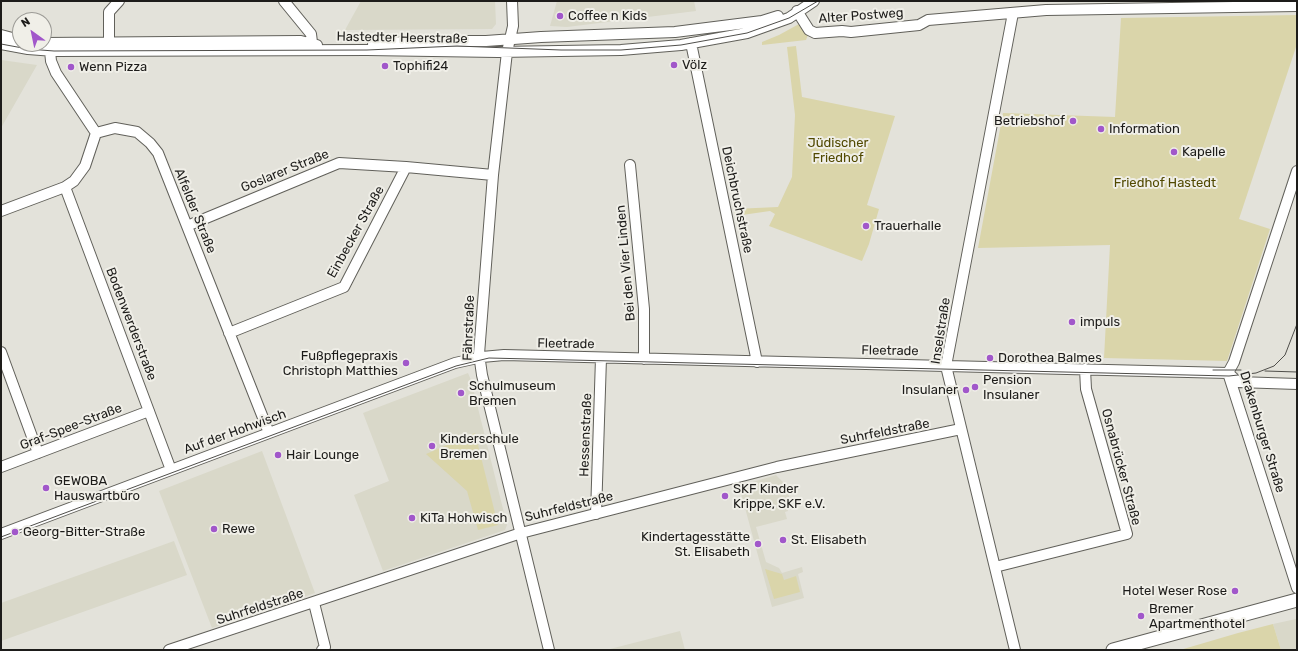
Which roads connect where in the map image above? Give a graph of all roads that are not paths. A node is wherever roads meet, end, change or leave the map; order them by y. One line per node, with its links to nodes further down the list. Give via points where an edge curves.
1 (119, 1): 17 (street, via 109,12)
2 (284, 1): 18 (street, via 311,34)
3 (512, 1): 15 (street, Fährstraße, via 513,26)
4 (814, 1): 8 (street, Hastedter Heerstraße)
5 (1123, 4): 6 (street, Alter Postweg); 7 (street, Alter Postweg)
6 (1045, 5): 9 (street, Alter Postweg)
7 (1297, 6)
8 (797, 11): 9 (street, Alter Postweg, via 809,30 815,33 851,32 919,25 928,20); 12 (street, Hastedter Heerstraße, via 789,18 747,33); 15 (street, Hastedter Heerstraße, via 762,20 675,32 541,37)
9 (1013, 13): 34 (street, Inselstraße)
10 (1, 35): 11 (street)
11 (12, 38)
12 (691, 43): 15 (street, Hastedter Heerstraße, via 621,50); 33 (street, Deichbruchstraße)
13 (1, 44): 14 (street, Hastedter Heerstraße)
14 (12, 45)
15 (508, 46): 18 (street, Hastedter Heerstraße); 24 (street, Fährstraße)
16 (52, 47): 17 (street, Hastedter Heerstraße)
17 (109, 47): 18 (street, Hastedter Heerstraße)
18 (313, 48)
19 (49, 52): 20 (street, via 56,73)
20 (96, 133): 25 (street, via 80,174); 27 (street, Alfelder Straße, via 115,128 137,132 150,142 158,153)
21 (630, 165): 32 (street, Bei den Vier Linden, via 644,309)
22 (406, 167): 24 (street, Goslarer Straße); 27 (street, Goslarer Straße, via 339,163); 28 (street, Einbecker Straße, via 344,287)
23 (1297, 171): 36 (street, Drakenburger Straße, via 1234,362)
24 (493, 175): 30 (street, Fährstraße)
25 (65, 187): 26 (street); 38 (street, Bodenwerderstraße)
26 (1, 212)
27 (187, 226): 28 (street, Alfelder Straße)
28 (229, 333): 40 (street, Alfelder Straße)
29 (1, 352): 41 (street)
30 (479, 357): 31 (street, Fleetrade, via 504,355); 40 (street, Auf der Hohwisch); 45 (street, Fährstraße)
31 (601, 358): 32 (street, Fleetrade); 44 (street, Hessenstraße)
32 (644, 359): 33 (street, Fleetrade)
33 (757, 362): 34 (street, Fleetrade)
34 (946, 366): 35 (street, Fleetrade); 39 (street, Inselstraße)
35 (1085, 369): 36 (street, Fleetrade); 47 (street, Osnabrücker Straße, via 1086,389 1127,534)
36 (1228, 373): 37 (street, Fleetrade, via 1238,382); 48 (street, Drakenburger Straße)
37 (1297, 384)
38 (149, 411): 41 (street, Graf-Spee-Straße); 43 (street, Bodenwerderstraße)
39 (961, 429): 44 (street, Suhrfeldstraße, via 777,466); 47 (street, Inselstraße)
40 (269, 433): 43 (street, Auf der Hohwisch)
41 (38, 453): 42 (street, Graf-Spee-Straße)
42 (1, 467)
43 (171, 470): 46 (street, Auf der Hohwisch)
44 (596, 514): 45 (street, Suhrfeldstraße)
45 (521, 533): 50 (street, Suhrfeldstraße); 53 (street, Fährstraße)
46 (1, 534)
47 (995, 568): 54 (street, Inselstraße)
48 (1297, 588)
49 (1297, 600): 55 (main road)
50 (314, 603): 51 (street, Suhrfeldstraße); 52 (street, via 324,642)
51 (169, 650)
52 (322, 650)
53 (549, 650)
54 (1015, 650)
55 (1113, 650)

